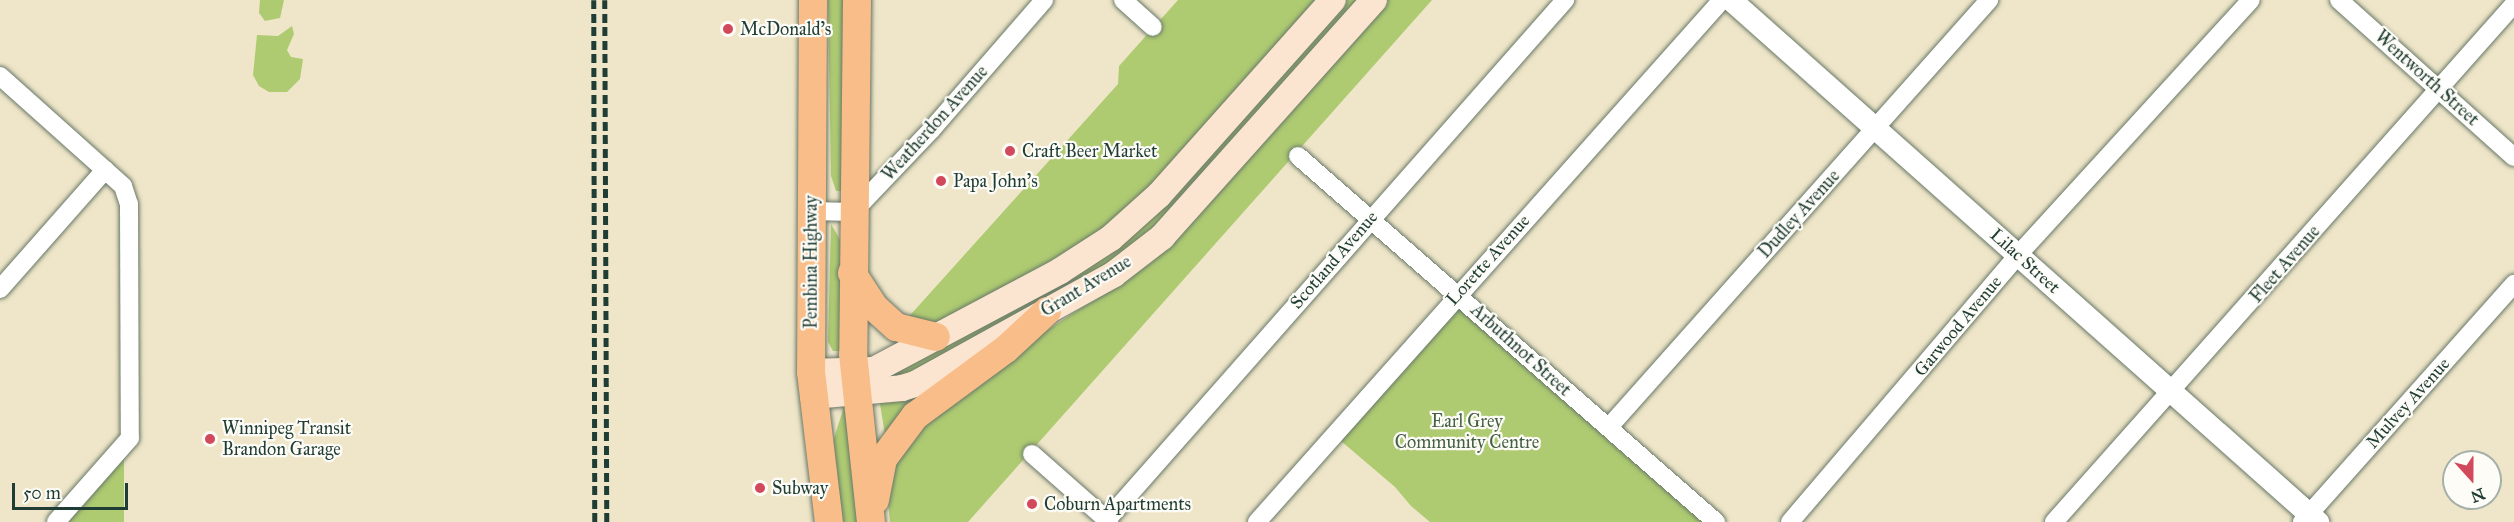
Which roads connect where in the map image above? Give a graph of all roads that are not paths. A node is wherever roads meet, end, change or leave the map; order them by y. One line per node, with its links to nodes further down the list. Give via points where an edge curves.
1 (813, 0): 21 (main road, Pembina Highway)
2 (857, 0): 22 (main road)
3 (1044, 0): 22 (street, Weatherdon Avenue, via 932,129)
4 (1123, 0): 14 (street)
5 (1333, 0): 30 (main road, Grant Avenue, via 1159,195 1111,237 1060,271)
6 (1374, 0): 29 (main road, Grant Avenue, via 1162,237 1114,273)
7 (1566, 0): 23 (street, Scotland Avenue)
8 (1722, 0): 28 (street, Lorette Avenue)
9 (1731, 0): 17 (street, Lilac Street)
10 (1989, 0): 17 (street, Dudley Avenue)
11 (2251, 0): 24 (street, Garwood Avenue)
12 (2339, 0): 16 (street, Wentworth Street)
13 (2514, 4): 16 (street, Fleet Avenue)
14 (1153, 27)
15 (0, 76): 20 (street)
16 (2438, 90): 19 (street, Wentworth Street); 33 (street, Fleet Avenue)
17 (1876, 126): 24 (street, Lilac Street); 34 (street, Dudley Avenue)
18 (1298, 156): 23 (street, Arbuthnot Street)
19 (2514, 157)
20 (105, 170): 27 (street); 39 (street, via 127,193 130,438)
21 (810, 211): 22 (street); 32 (main road, Pembina Highway)
22 (853, 212): 25 (main road)
23 (1371, 219): 28 (street, Arbuthnot Street); 38 (street, Scotland Avenue)
24 (2018, 255): 33 (street, Lilac Street); 43 (street, Garwood Avenue)
25 (852, 273): 30 (main road, via 875,308 896,327); 31 (main road)
26 (2514, 284): 36 (street, Mulvey Avenue)
27 (0, 289)
28 (1459, 294): 34 (street, Arbuthnot Street); 41 (street, Lorette Avenue)
29 (1047, 311): 31 (main road, Grant Avenue, via 915,384 893,390); 37 (main road, via 1006,349 915,416 883,459)
30 (936, 337): 31 (main road, Grant Avenue)
31 (854, 381): 32 (main road, Grant Avenue); 37 (main road)
32 (812, 384): 40 (main road, Pembina Highway)
33 (2172, 392): 36 (street, Lilac Street); 44 (street, Fleet Avenue)
34 (1609, 427): 42 (street, Arbuthnot Street)
35 (1032, 454): 38 (street)
36 (2310, 519)
37 (871, 521)
38 (1107, 521)
39 (56, 522)
40 (829, 522)
41 (1257, 522)
42 (1716, 522)
43 (1790, 522)
44 (2054, 522)

